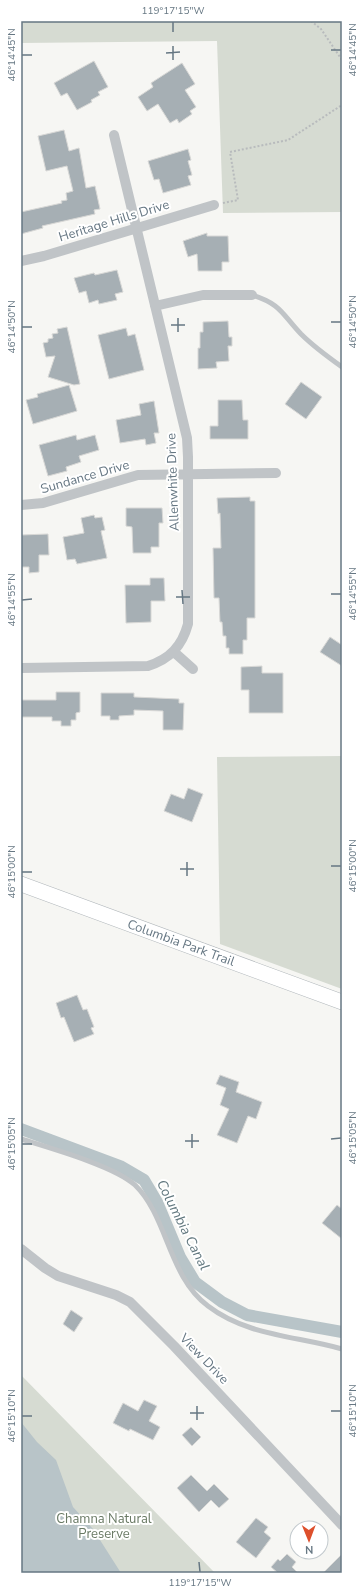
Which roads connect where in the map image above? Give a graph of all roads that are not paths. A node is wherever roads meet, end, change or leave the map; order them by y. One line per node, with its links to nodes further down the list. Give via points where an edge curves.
1 (114, 135): 3 (street, Allenwhite Drive)
2 (214, 205): 3 (street, Heritage Hills Drive)
3 (136, 228): 4 (street, Heritage Hills Drive); 6 (street, Allenwhite Drive)
4 (21, 261)
5 (252, 295): 6 (street, via 203,295); 7 (lane, via 266,299 281,310 302,334)
6 (155, 306): 9 (street, Allenwhite Drive, via 187,438)
7 (342, 367)
8 (276, 473): 9 (street, Sundance Drive)
9 (188, 474): 10 (street, Sundance Drive, via 138,475 43,503); 11 (street, Allenwhite Drive, via 189,614 186,632)
10 (21, 505)
11 (174, 652): 12 (street, Allenwhite Drive, via 156,664 136,668); 13 (street)
12 (21, 668)
13 (192, 669)
14 (21, 884): 15 (main road, Columbia Park Trail)
15 (342, 1002)
16 (21, 1139): 18 (lane, via 86,1160 121,1175 136,1186 157,1220 181,1274 206,1306 252,1329)
17 (21, 1249): 19 (street, View Drive, via 58,1276 130,1302)
18 (342, 1349)
19 (342, 1525)

